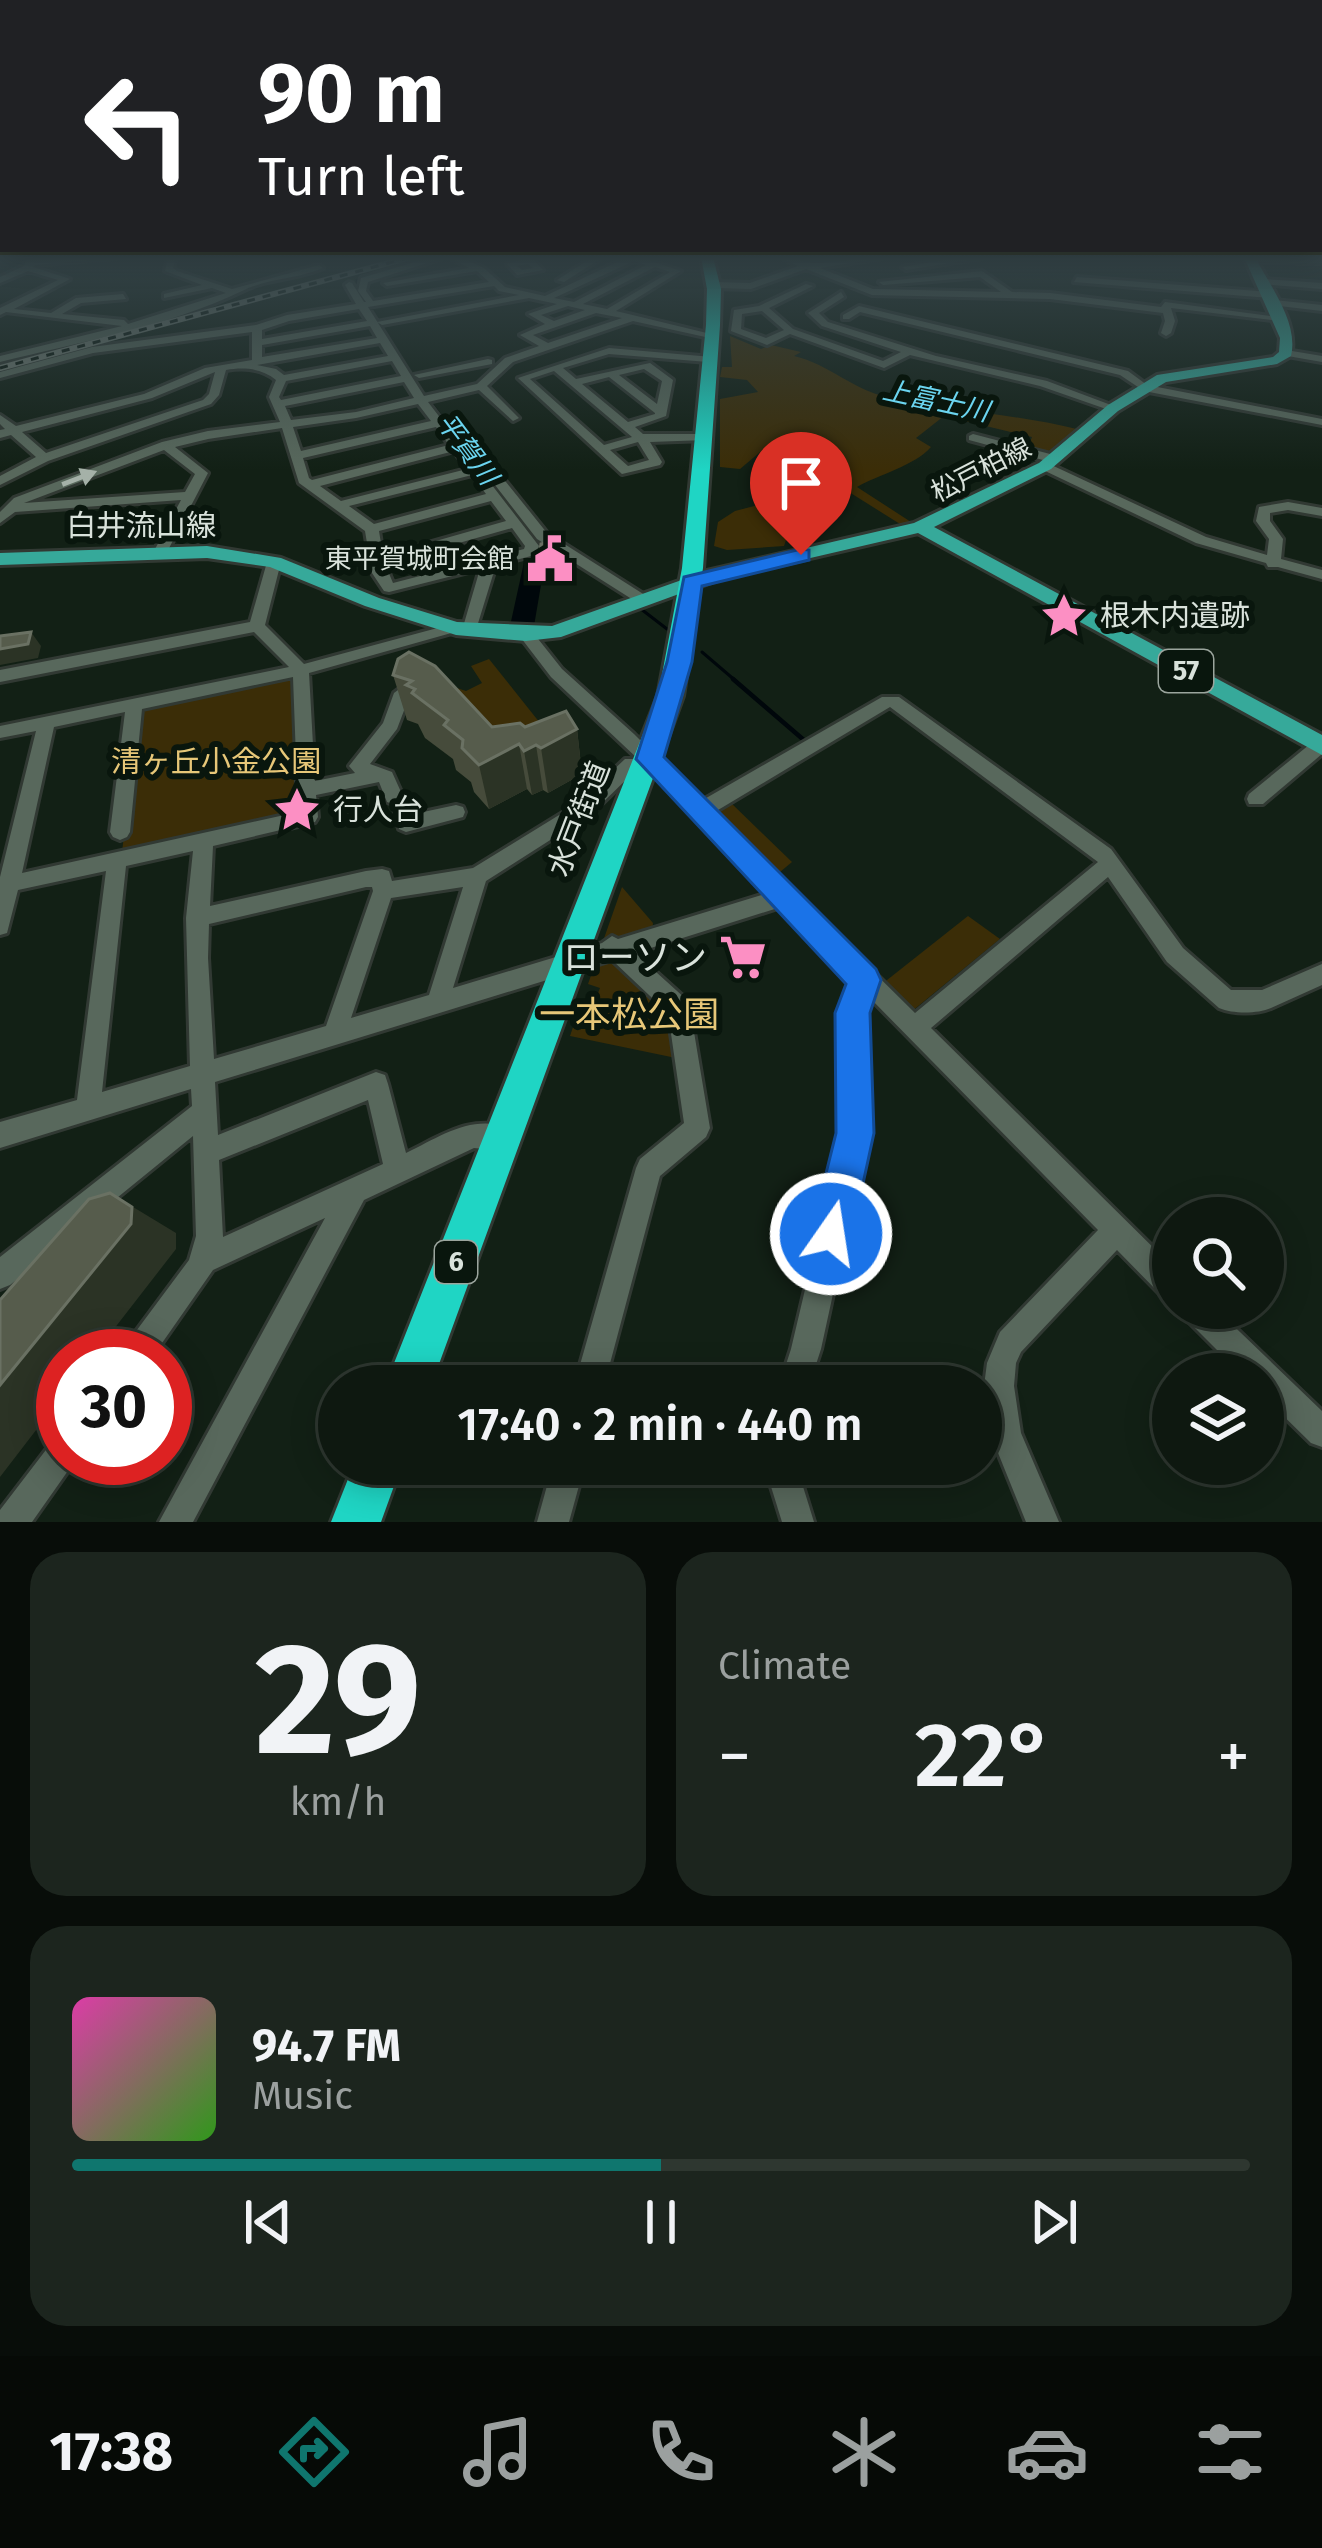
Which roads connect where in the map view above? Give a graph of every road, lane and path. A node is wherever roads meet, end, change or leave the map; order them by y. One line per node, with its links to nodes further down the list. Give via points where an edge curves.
1 (118, 328): 29 (street)
2 (257, 328): 22 (street); 38 (street, via 92,350)
3 (343, 328): 19 (street)
4 (379, 328): 21 (street)
5 (381, 328): 39 (street)
6 (545, 328): 23 (street, via 525,335)
7 (603, 328): 23 (street)
8 (678, 328): 20 (street)
9 (710, 328): 20 (highway, 水戸街道 / 6)
10 (735, 328): 17 (street, via 767,342)
11 (788, 328): 17 (street)
12 (805, 328): 17 (street)
13 (838, 328): 26 (street)
14 (936, 328): 43 (street, via 1124,374)
15 (1168, 328): 18 (street)
16 (1280, 328): 27 (main road)
17 (791, 331): 26 (street, via 884,364)
18 (1166, 333)
19 (310, 334): 22 (street); 24 (street)
20 (710, 335): 30 (highway, 水戸街道 / 6)
21 (382, 340): 24 (street); 28 (street)
22 (257, 343): 33 (street)
23 (548, 347): 45 (street, via 509,360)
24 (319, 351): 33 (street)
25 (660, 351): 30 (street); 34 (street); 36 (street, via 609,351)
26 (910, 351): 50 (street)
27 (1286, 353): 31 (street); 43 (main road, 松戸柏線)
28 (394, 358): 39 (street); 40 (street)
29 (0, 359)
30 (708, 359): 63 (highway, 水戸街道 / 6)
31 (1321, 361)
32 (488, 362): 39 (street)
33 (252, 363): 35 (street); 40 (street)
34 (646, 364): 37 (street); 52 (street, via 668,380)
35 (221, 368): 49 (street); 60 (street, via 206,402)
36 (555, 368): 41 (street); 42 (street, via 523,378)
37 (610, 374): 41 (street); 52 (street)
38 (0, 375)
39 (413, 376): 44 (street); 46 (street)
40 (282, 379): 48 (street)
41 (574, 383): 47 (street)
42 (527, 384): 45 (street); 51 (street)
43 (1144, 388): 50 (main road, 松戸柏線); 56 (street)
44 (345, 390): 48 (street); 53 (street)
45 (485, 390): 46 (street); 55 (street)
46 (428, 399): 53 (street); 57 (street); 91 (street, via 542,536)
47 (594, 399): 51 (street); 58 (street)
48 (278, 404): 59 (street)
49 (101, 406): 60 (street); 61 (street)
50 (1113, 408): 70 (main road, 松戸柏線)
51 (556, 409): 67 (street)
52 (660, 412): 58 (street)
53 (356, 415): 59 (street)
54 (0, 418): 61 (street)
55 (513, 418)
56 (1322, 422)
57 (439, 423): 66 (street); 68 (street)
58 (627, 426): 62 (street)
59 (286, 427): 65 (street); 68 (street)
60 (135, 428): 65 (street); 69 (street)
61 (6, 432): 69 (street)
62 (640, 438): 63 (street); 67 (street); 67 (street, via 656,461 626,472)
63 (702, 438): 89 (highway, 水戸街道 / 6)
64 (973, 438): 70 (street)
65 (164, 446): 74 (street, via 200,468); 78 (street, one-way to 65)
66 (457, 447): 71 (street); 73 (street)
67 (602, 449)
68 (296, 457): 73 (street)
69 (44, 458): 72 (street)
70 (1050, 463): 80 (main road, 松戸柏線); 87 (street, via 1202,540)
71 (474, 471): 75 (street); 76 (street)
72 (0, 481)
73 (308, 485): 76 (street)
74 (188, 496): 78 (street); 82 (street)
75 (494, 496): 79 (street); 81 (street)
76 (339, 505): 81 (street)
77 (1322, 512): 87 (street, via 1264,511 1276,539)
78 (6, 513)
79 (515, 524): 85 (street); 86 (street, via 530,552)
80 (920, 527): 89 (main road, 松戸柏線); 102 (main road, 57)
81 (372, 529): 85 (street)
82 (160, 550): 83 (main road, 白井流山線); 84 (main road, 白井流山線)
83 (0, 560)
84 (274, 562): 92 (main road, 白井流山線); 93 (street)
85 (377, 562): 90 (street)
86 (489, 564): 90 (street); 94 (street)
87 (1273, 564): 88 (street)
88 (1322, 575)
89 (692, 582): 91 (main road, 白井流山線); 103 (highway, 水戸街道 / 6, via 680,662)
90 (389, 587): 92 (street)
91 (643, 600): 95 (main road, 白井流山線, via 565,629)
92 (372, 602): 94 (main road, 白井流山線)
93 (257, 626): 96 (street); 97 (street)
94 (463, 629): 95 (main road, 白井流山線); 96 (street)
95 (526, 634): 103 (street, via 559,680 639,745)
96 (301, 670): 99 (street); 105 (street)
97 (0, 676)
98 (416, 682): 104 (street, via 358,766)
99 (134, 705): 100 (street); 109 (street)
100 (46, 723): 101 (street); 114 (street)
101 (0, 732)
102 (1322, 745): 106 (street)
103 (648, 764): 108 (street); 113 (street, via 631,764 584,809); 120 (highway, 水戸街道 / 6)
104 (376, 775): 105 (street); 107 (street, via 402,800 406,824)
105 (307, 790): 110 (street, via 308,818)
106 (1256, 799)
107 (456, 812)
108 (700, 812): 112 (street, via 888,700); 116 (street)
109 (121, 832)
110 (202, 841): 111 (street); 117 (street)
111 (117, 860): 114 (street); 127 (street)
112 (1110, 864): 121 (street, via 1175,955 1227,1001 1263,1001); 124 (street)
113 (477, 876): 115 (street); 123 (street)
114 (5, 885): 118 (street)
115 (383, 891): 117 (street, via 382,878 366,879); 125 (street)
116 (782, 895): 119 (street); 122 (street)
117 (197, 918): 126 (street)
118 (0, 926)
119 (612, 946): 120 (street); 142 (street, via 687,1014 697,1128 649,1168)
120 (573, 959): 123 (street); 130 (highway, 水戸街道 / 6)
121 (1322, 974)
122 (864, 980): 124 (street); 143 (street, via 852,1013 855,1133)
123 (438, 1001): 125 (street)
124 (914, 1028): 134 (street)
125 (335, 1032): 126 (street)
126 (206, 1073): 127 (street); 128 (street)
127 (88, 1108): 129 (street)
128 (202, 1113): 131 (street); 137 (street)
129 (0, 1135)
130 (504, 1138): 132 (street, via 473,1135); 141 (highway, 水戸街道 / 6)
131 (206, 1153): 132 (street, via 376,1084); 135 (street, via 210,1237)
132 (398, 1169): 133 (street)
133 (354, 1191): 135 (street); 152 (street)
134 (1116, 1231): 136 (street); 155 (street, via 1000,1360 997,1393)
135 (203, 1261): 138 (street)
136 (1152, 1266)
137 (0, 1275)
138 (154, 1329)
139 (1217, 1329): 140 (street)
140 (1241, 1353)
141 (416, 1365)
142 (595, 1365)
143 (801, 1365)
144 (1284, 1395): 145 (street)
145 (1322, 1432)
146 (39, 1485): 151 (street)
147 (372, 1485): 150 (highway)
148 (564, 1485): 153 (street)
149 (786, 1485): 154 (street)
150 (362, 1521)
151 (12, 1522)
152 (175, 1522)
153 (554, 1522)
154 (797, 1522)
155 (1043, 1522)

